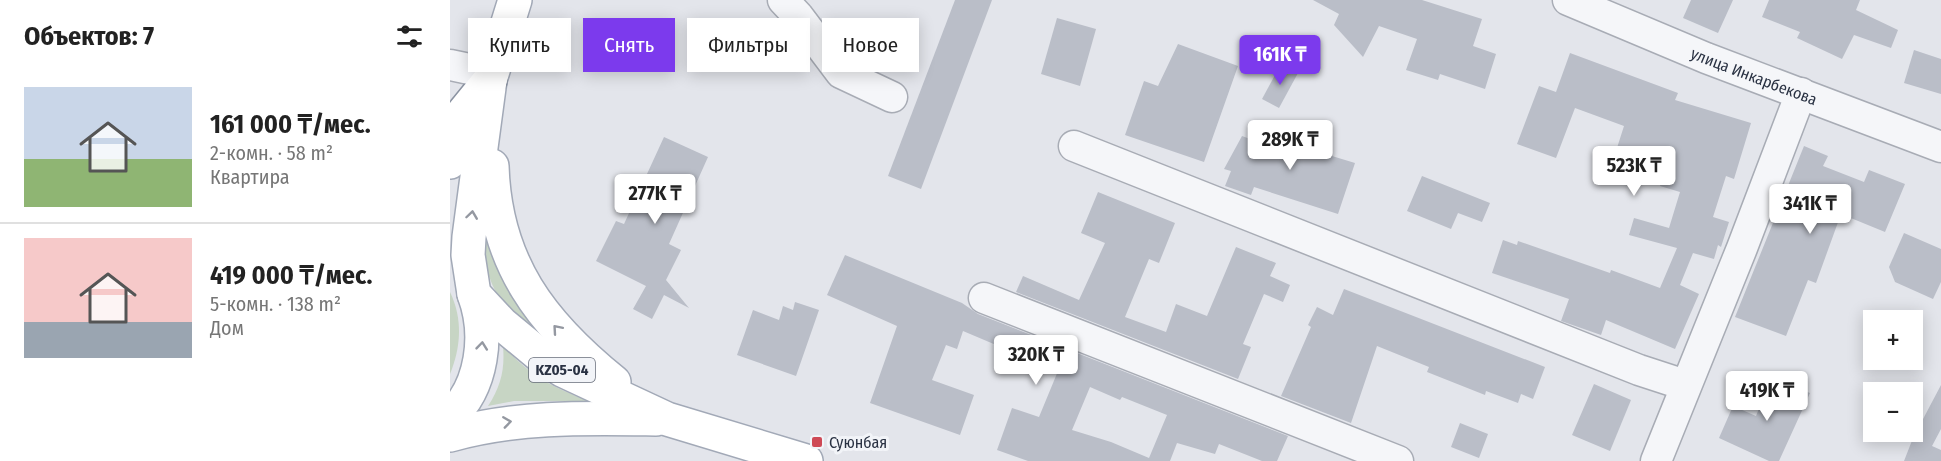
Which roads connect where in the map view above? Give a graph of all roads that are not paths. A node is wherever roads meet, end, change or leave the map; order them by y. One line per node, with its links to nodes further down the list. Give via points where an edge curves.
1 (515, 0): 5 (main road)
2 (783, 0): 7 (street, via 842,73)
3 (1568, 0): 6 (street, улица Инкарбекова)
4 (450, 65): 5 (street)
5 (491, 77): 8 (main road); 11 (main road); 13 (main road, one-way to 5, via 469,237); 17 (main road, one-way to 5, via 589,362 546,317 519,274 499,225 493,192)
6 (1801, 93): 10 (street, улица Инкарбекова); 15 (street)
7 (892, 97)
8 (450, 129)
9 (1074, 146): 15 (street)
10 (1941, 147)
11 (450, 162)
12 (450, 255): 13 (main road, KZ05-04)
13 (474, 294): 16 (main road, KZ05-04, one-way to 13, via 470,390 480,363 483,335); 17 (main road, KZ05-04, via 502,324 562,370)
14 (984, 298): 20 (street)
15 (1685, 386): 21 (street)
16 (450, 417)
17 (667, 419): 18 (main road, KZ05-04, one-way to 17, via 518,421 580,417); 19 (main road, KZ05-04)
18 (450, 435)
19 (806, 461)
20 (1398, 461)
21 (1656, 461)

